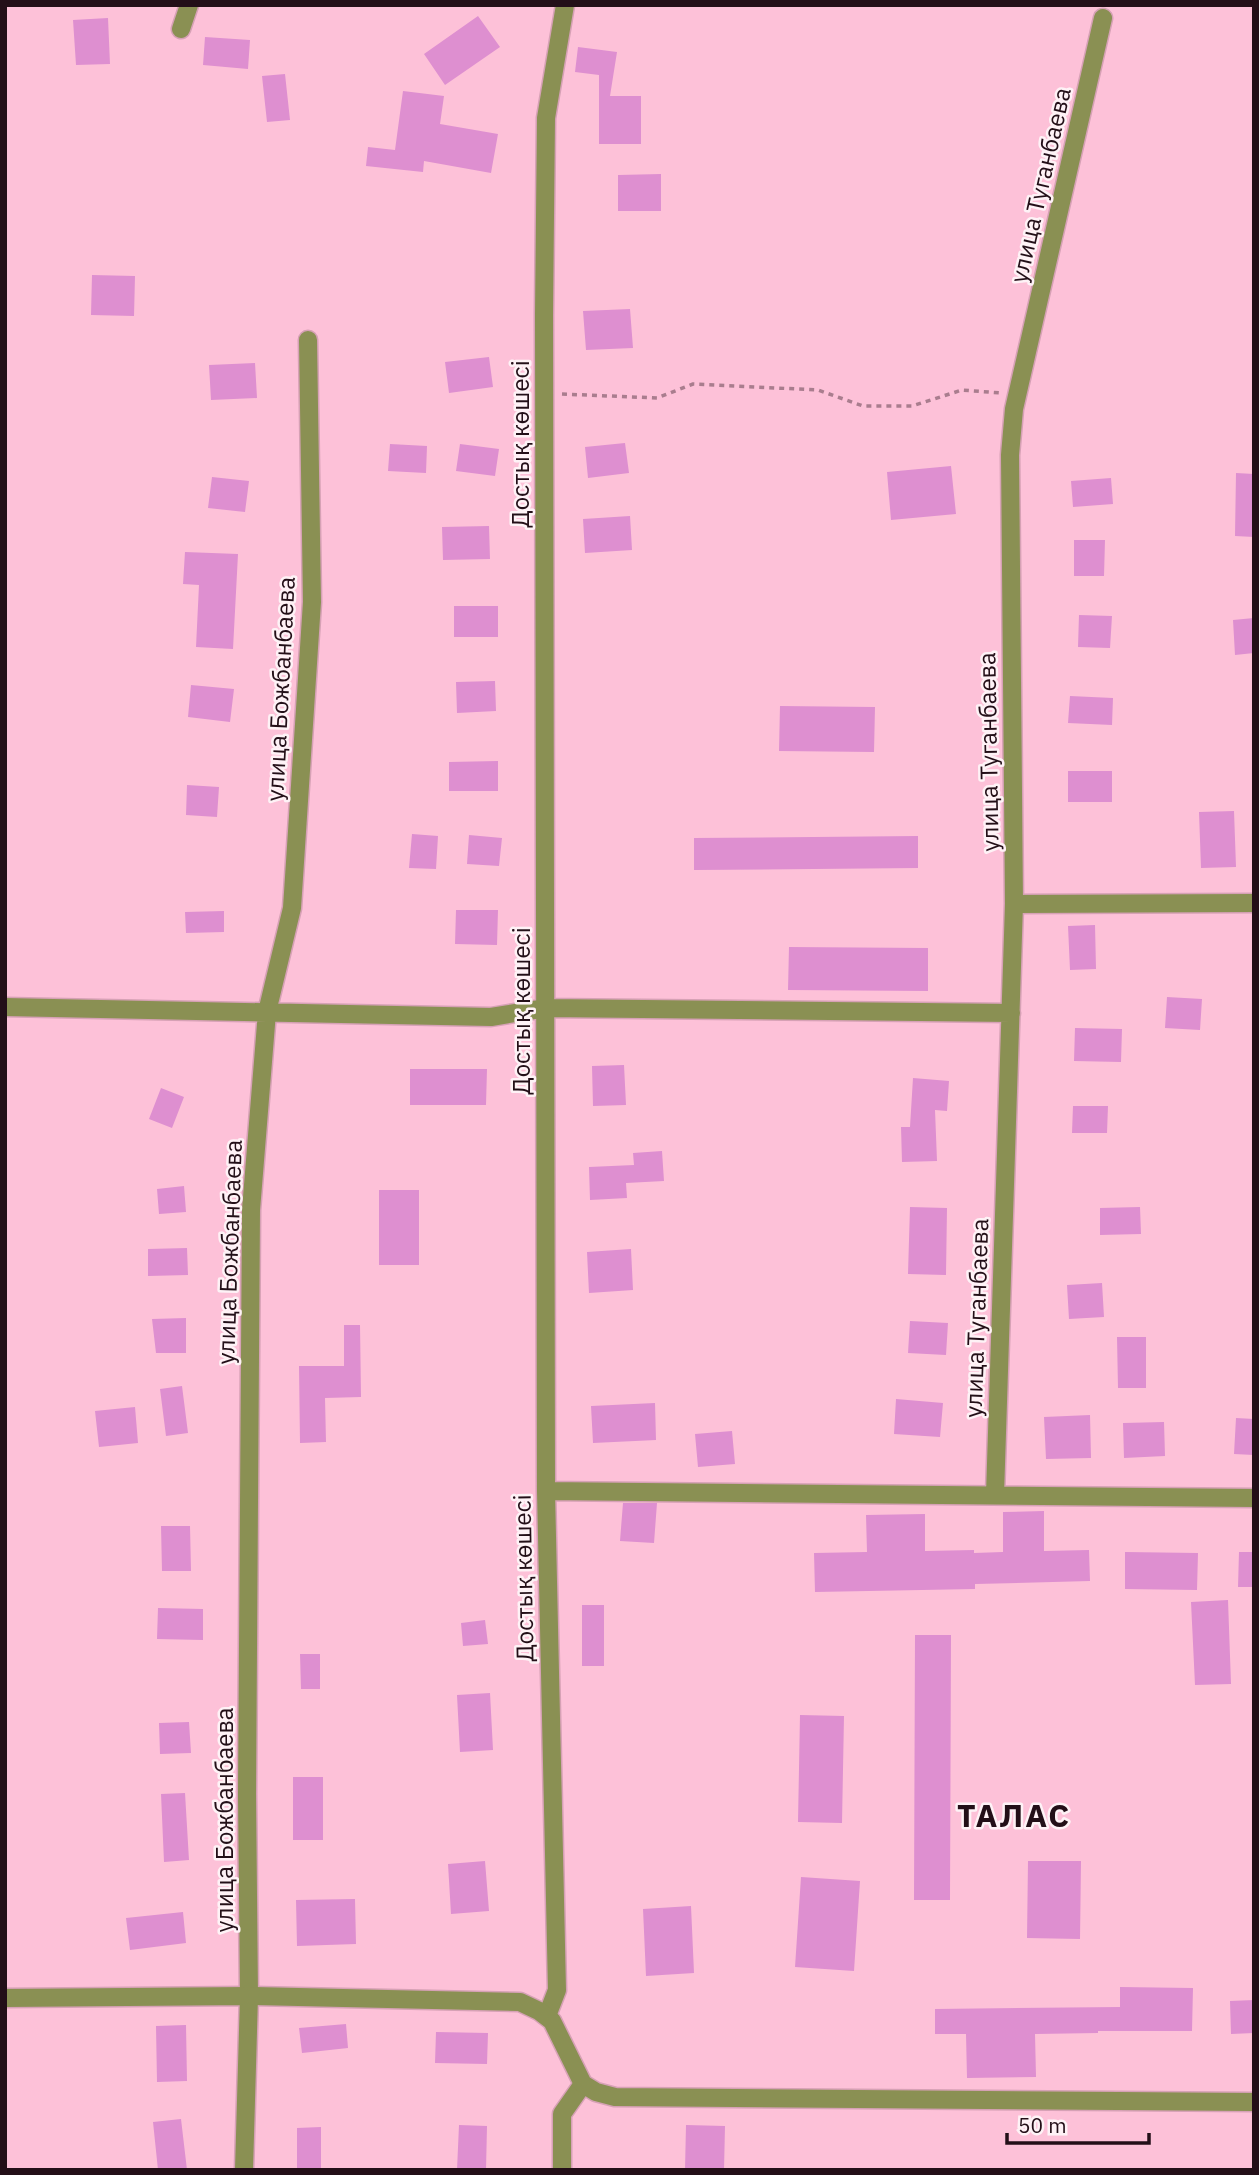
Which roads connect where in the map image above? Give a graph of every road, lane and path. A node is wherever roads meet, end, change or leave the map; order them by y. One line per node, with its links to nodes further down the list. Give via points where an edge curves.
1 (189, 5): 4 (street)
2 (565, 5): 6 (street, Достық көшесі, via 546,118)
3 (1103, 18): 7 (street, улица Туганбаева)
4 (181, 29)
5 (308, 340): 12 (street, улица Божбанбаева, via 312,602 292,908)
6 (544, 393): 7 (path, via 657,398 693,384 818,390 863,406 912,406 962,390); 11 (street, Достық көшесі)
7 (1017, 394): 9 (street, улица Туганбаева, via 1010,455)
8 (1254, 903): 9 (street)
9 (1014, 904): 13 (street, улица Туганбаева)
10 (5, 1007): 12 (street)
11 (546, 1008): 12 (street, via 491,1017); 13 (street); 14 (street, Достық көшесі)
12 (267, 1012): 17 (street, улица Божбанбаева, via 251,1210)
13 (1011, 1013): 15 (street, улица Туганбаева)
14 (546, 1491): 15 (street); 19 (street, Достық көшесі, via 557,1990)
15 (995, 1495): 16 (street)
16 (1254, 1498)
17 (249, 1996): 18 (street); 19 (street, via 505,2000); 22 (street, улица Божбанбаева)
18 (5, 1998)
19 (547, 2016): 20 (street)
20 (583, 2084): 21 (street, via 615,2098); 23 (street, via 562,2114)
21 (1254, 2102)
22 (244, 2170)
23 (562, 2170)

